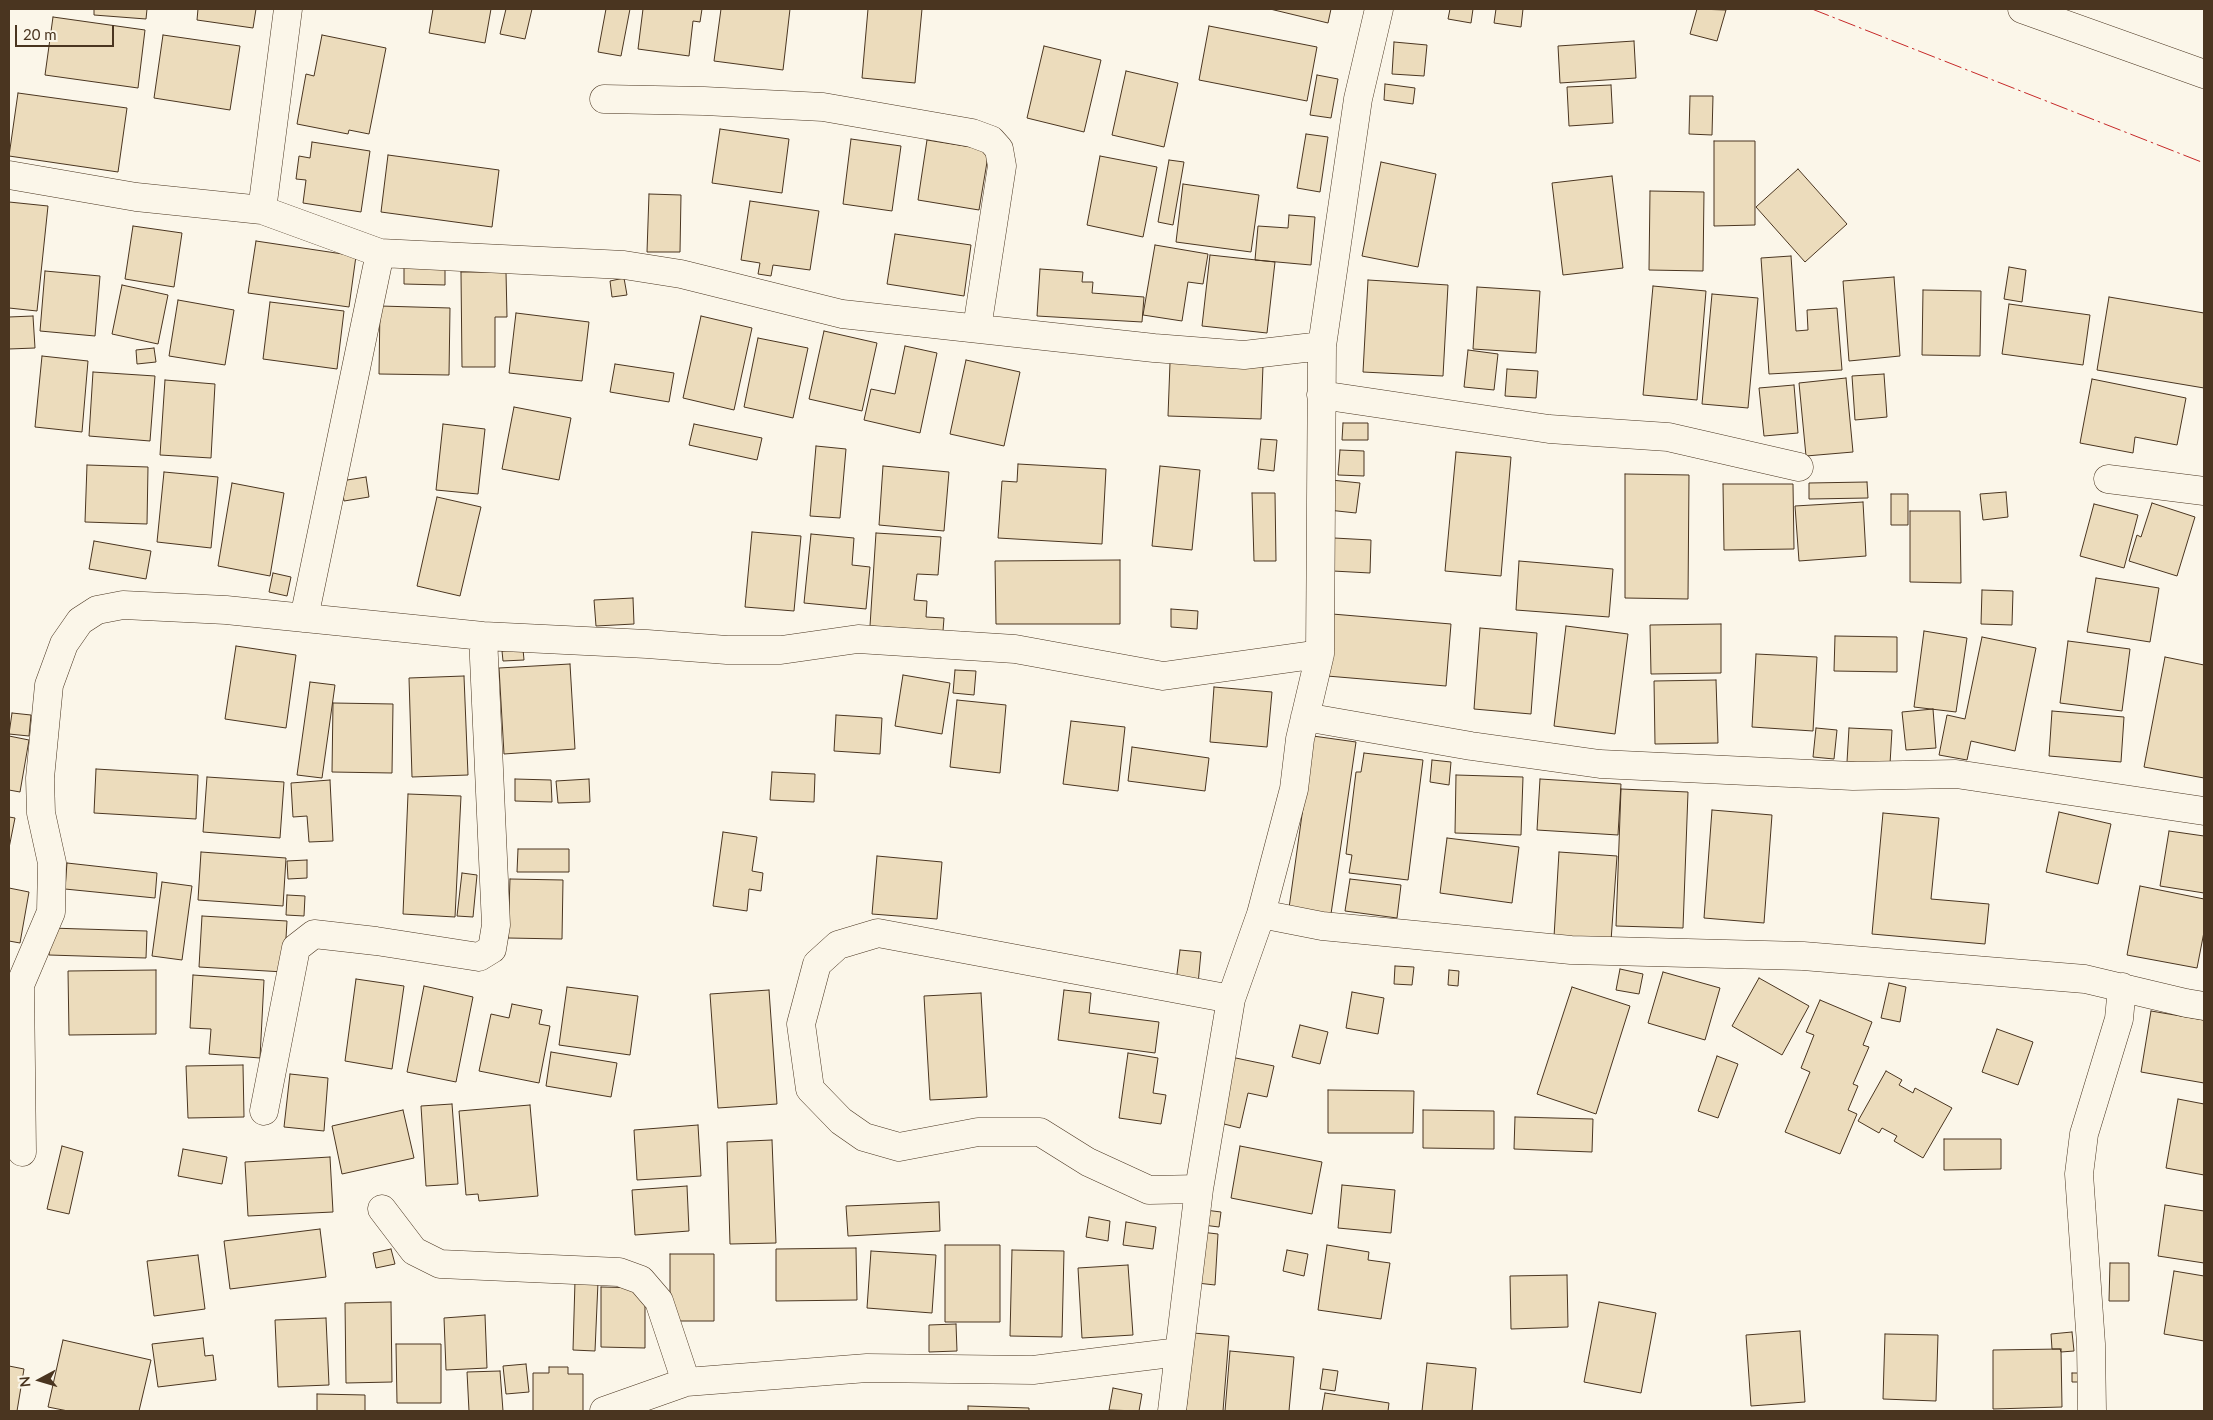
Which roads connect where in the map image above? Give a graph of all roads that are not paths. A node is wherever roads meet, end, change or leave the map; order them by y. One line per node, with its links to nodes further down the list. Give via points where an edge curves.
1 (288, 9): 7 (street)
2 (1379, 9): 10 (street, via 1358,99)
3 (2022, 9): 4 (street)
4 (2204, 74)
5 (604, 99): 9 (street, via 823,108 972,133 991,140 999,149 1002,166)
6 (9, 175): 7 (street, via 136,197)
7 (262, 210): 8 (street)
8 (380, 253): 9 (street, via 624,265 680,274 842,314); 15 (street)
9 (977, 328): 10 (street, via 1244,355)
10 (1322, 346): 11 (street)
11 (1321, 395): 12 (street, via 1549,429 1668,438); 17 (street)
12 (1799, 467)
13 (2108, 479): 14 (street)
14 (2204, 491)
15 (304, 618): 16 (street); 21 (street, via 123,605 97,610 80,621 64,644 49,685 40,778 41,813 52,863 51,912)
16 (483, 636): 17 (street, via 727,650 781,650 858,639 1015,649 1163,676); 25 (street, via 496,925 492,949 479,957 314,934 296,948)
17 (1320, 654): 18 (street)
18 (1305, 717): 19 (street, via 1471,746 1600,764 1853,776 1956,774); 20 (street, via 1294,789)
19 (2204, 811)
20 (1261, 914): 22 (street, via 1322,926 1571,950 1802,956 2085,979); 23 (street)
21 (15, 985): 26 (street)
22 (2122, 987): 24 (street); 33 (street, via 2119,1019 2084,1134 2079,1174 2091,1344)
23 (1231, 999): 27 (street); 27 (street, via 878,933 838,945 817,964 801,1024 810,1089 841,1121 864,1137 899,1147 978,1132 1040,1132 1088,1162 1149,1190)
24 (2204, 1006)
25 (264, 1111)
26 (22, 1152)
27 (1199, 1189): 29 (street)
28 (382, 1209): 30 (street, via 414,1251 440,1264 619,1272 641,1280 659,1301)
29 (1180, 1352): 30 (street, via 1033,1370 867,1368); 32 (street)
30 (686, 1382): 31 (street)
31 (604, 1411)
32 (1172, 1411)
33 (2092, 1411)

